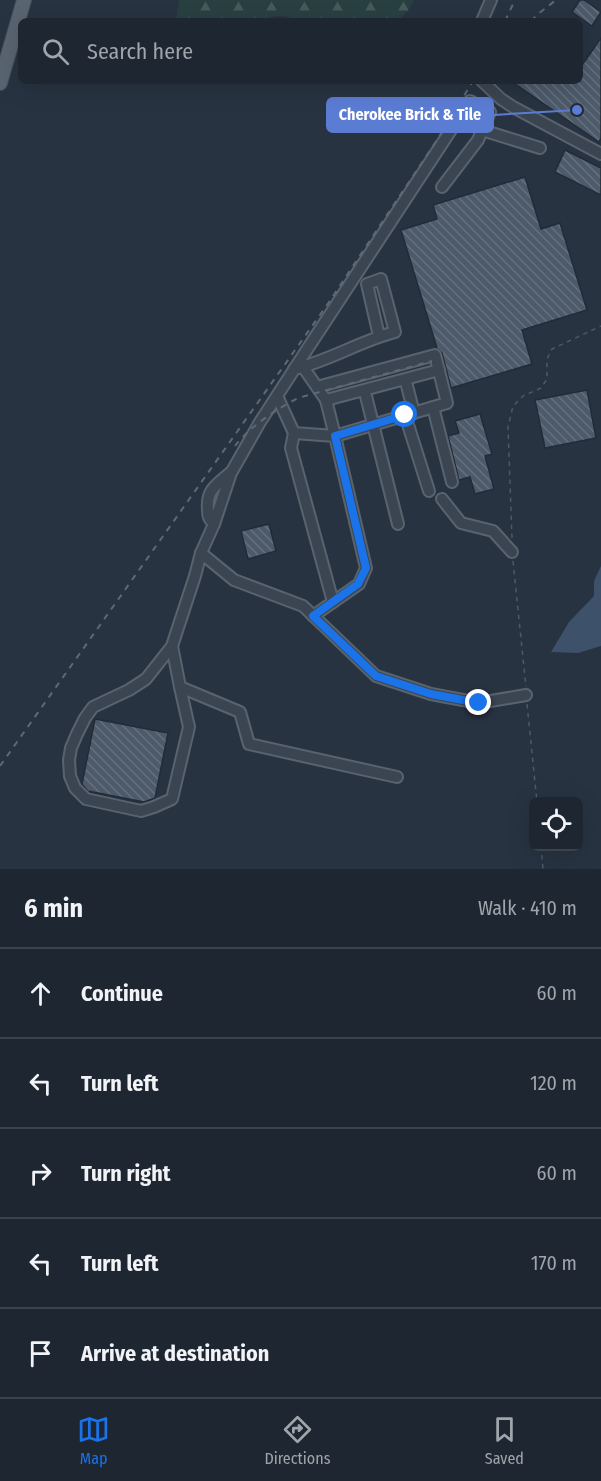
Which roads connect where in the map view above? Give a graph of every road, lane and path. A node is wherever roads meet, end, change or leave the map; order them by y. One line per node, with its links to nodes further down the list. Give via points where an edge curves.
1 (24, 0): 3 (main road)
2 (491, 0): 4 (street)
3 (19, 18)
4 (483, 18)
5 (18, 21): 6 (main road)
6 (0, 83)
7 (486, 85): 8 (street); 11 (street, via 513,107)
8 (478, 105): 9 (street, via 490,112); 15 (street, via 470,101)
9 (482, 130): 10 (street); 12 (street)
10 (540, 148)
11 (601, 154)
12 (442, 187)
13 (601, 326): 31 (path, via 552,349 547,379 541,388 523,396 513,406 508,427)
14 (379, 336): 14 (street, via 395,332 381,279 367,284); 15 (street)
15 (298, 368): 18 (street); 19 (street)
16 (439, 370): 18 (street, via 435,354); 21 (street); 22 (street, via 447,403)
17 (406, 382): 23 (street)
18 (317, 387): 21 (street)
19 (277, 396): 25 (street); 32 (street, via 231,473)
20 (366, 396): 24 (street)
21 (326, 400): 26 (street)
22 (433, 408): 23 (street); 27 (street)
23 (410, 414): 24 (street); 28 (street)
24 (374, 425): 26 (street); 30 (street)
25 (294, 433): 26 (street); 33 (street, via 291,448)
26 (335, 436): 33 (street, via 366,568 358,584)
27 (452, 482)
28 (429, 491)
29 (442, 500): 31 (street, via 461,523 493,531)
30 (398, 524)
31 (512, 552): 37 (path)
32 (201, 554): 34 (street, via 234,580 303,606); 35 (street)
33 (333, 602): 34 (street)
34 (313, 616): 37 (street, via 376,676 431,694 479,703)
35 (172, 646): 36 (street); 36 (street, via 147,679 93,707 76,734 69,760 70,776 86,799 141,811 172,798 189,727)
36 (180, 687): 38 (street, via 240,712 249,744)
37 (526, 695): 39 (path)
38 (397, 777)
39 (537, 797)
40 (541, 851): 41 (path)
41 (543, 869)

